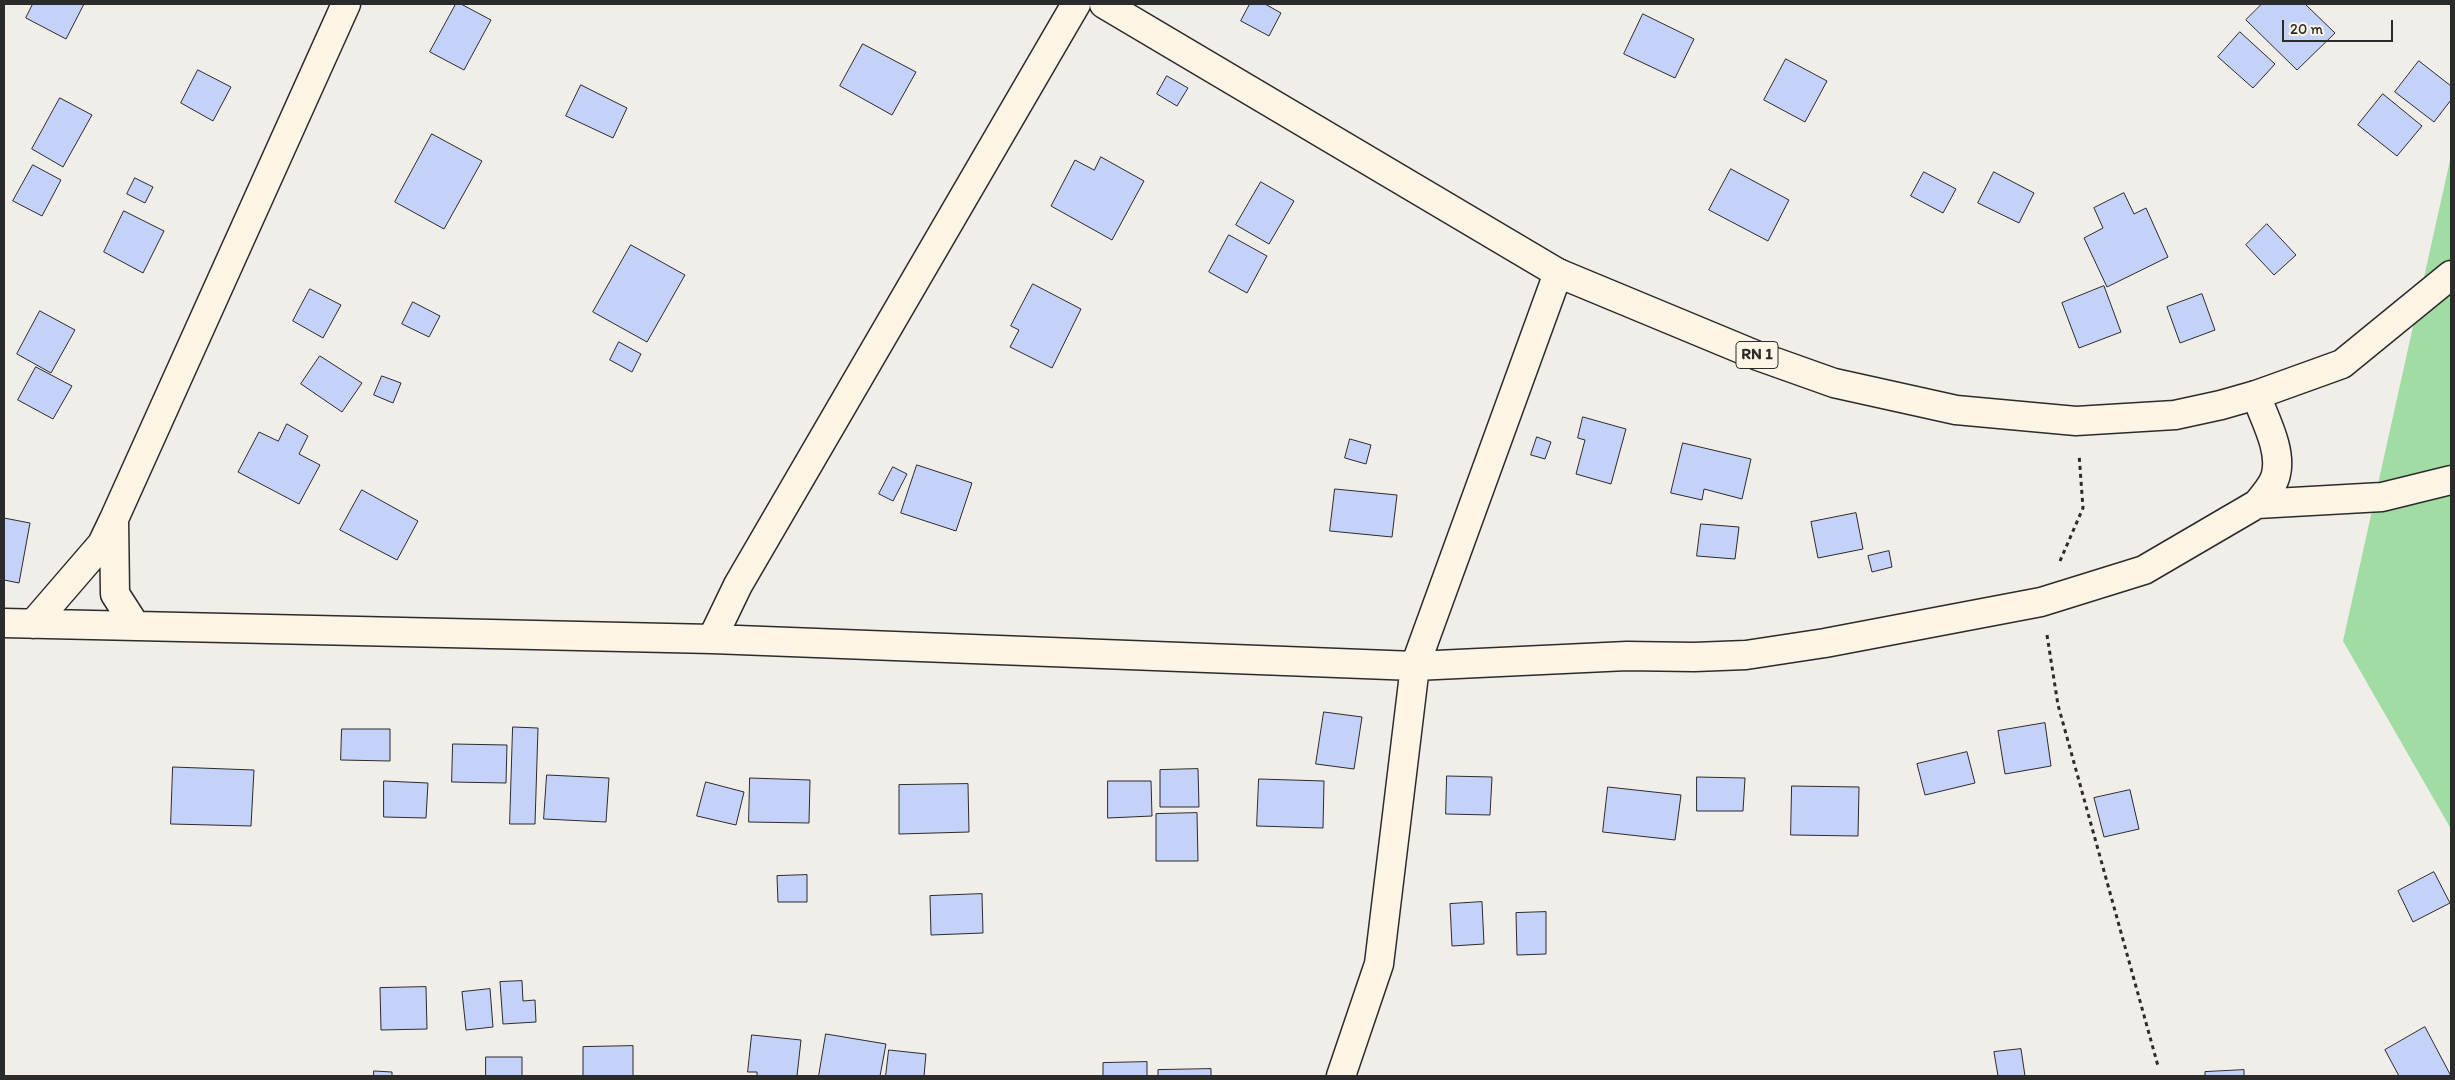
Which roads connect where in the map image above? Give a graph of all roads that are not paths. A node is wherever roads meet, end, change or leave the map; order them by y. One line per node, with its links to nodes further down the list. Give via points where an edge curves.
1 (346, 4): 9 (street)
2 (1076, 4): 13 (street, via 738,586)
3 (1104, 4): 4 (street, RN 1)
4 (1558, 273): 6 (street, RN 1, via 1758,356 1834,383 1956,410 2076,422 2175,415); 14 (street)
5 (2451, 275): 6 (street, RN 1, via 2342,364)
6 (2256, 395): 8 (street, via 2277,460 2276,475)
7 (2451, 480): 8 (street, via 2382,497)
8 (2257, 504): 14 (street, via 2144,570 2041,602 1746,655 1627,656)
9 (114, 520): 11 (street, via 102,544); 12 (street, via 115,594)
10 (4, 623): 11 (street)
11 (33, 624): 12 (street)
12 (135, 625): 13 (street)
13 (712, 639): 14 (street)
14 (1415, 666): 15 (street, via 1379,964)
15 (1341, 1076)

